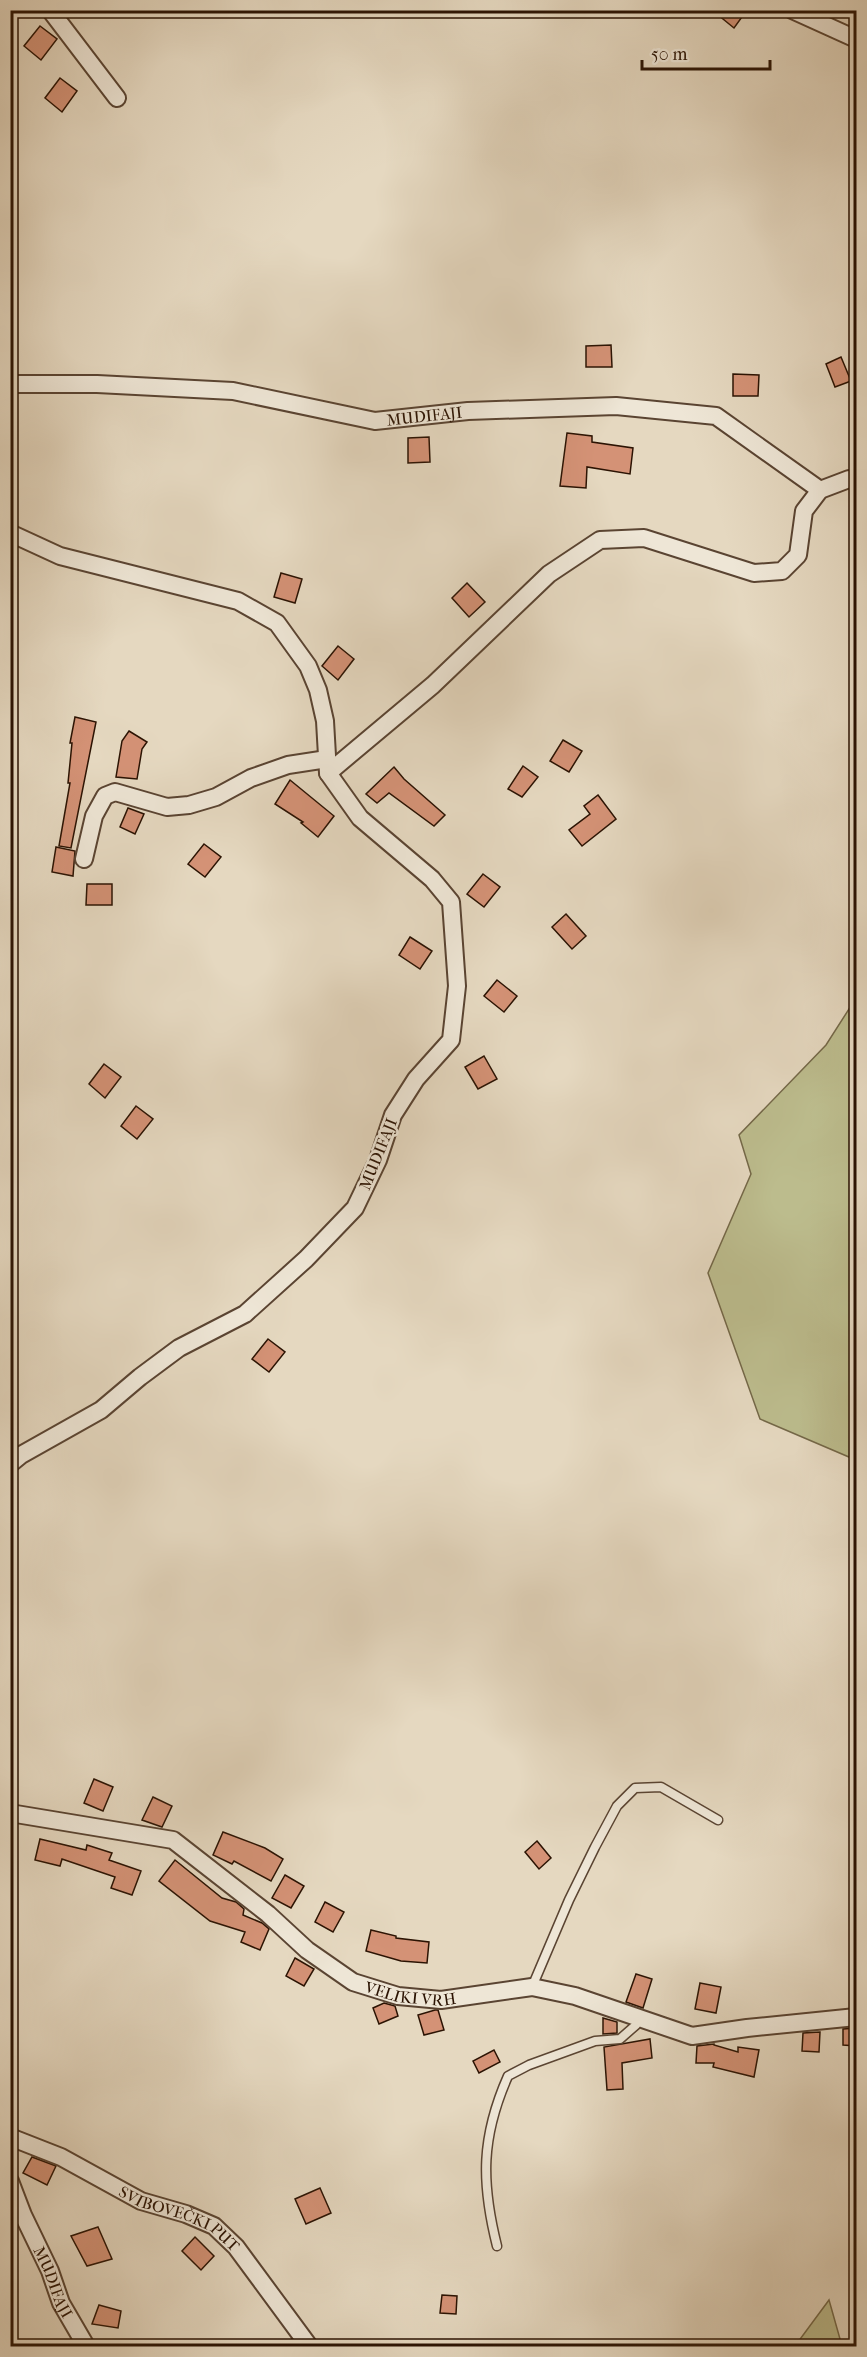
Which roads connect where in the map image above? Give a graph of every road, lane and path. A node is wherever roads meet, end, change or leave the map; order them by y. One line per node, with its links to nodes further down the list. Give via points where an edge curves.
1 (50, 10): 4 (street)
2 (792, 10): 3 (street)
3 (856, 39)
4 (117, 98)
5 (10, 384): 7 (street, MUDIFAJI, via 97,384 233,392 375,422 468,411 616,406 716,416)
6 (856, 479): 7 (street)
7 (820, 490): 9 (street, via 804,511 798,555 782,572 754,573 644,538 600,540 549,574 433,685)
8 (10, 533): 9 (street, via 60,556 238,601 277,623 308,666 318,690)
9 (328, 766): 10 (street, via 288,765 189,805 167,807 115,792 105,796 94,816); 11 (street, MUDIFAJI, via 360,818 432,879 451,902 457,986 451,1040 417,1079 393,1115 378,1160 355,1208 306,1259 244,1314 179,1348 101,1410)
10 (84, 859)
11 (10, 1464)
12 (10, 1813): 14 (street, VELIKI VRH, via 173,1840 268,1914 307,1950 353,1982 398,1996 441,2000)
13 (718, 1820): 14 (lane, via 661,1787 635,1788 617,1806 601,1836)
14 (532, 1987): 16 (street, VELIKI VRH, via 575,1996)
15 (856, 2017): 16 (street, VELIKI VRH, via 693,2036)
16 (640, 2018): 19 (lane, via 620,2040 595,2041 508,2076 495,2105 487,2138 490,2220)
17 (10, 2137): 21 (street, SVIBOVEČKI PUT, via 61,2157 141,2201 214,2226 236,2247)
18 (10, 2181): 20 (street, MUDIFAJI, via 62,2303)
19 (497, 2246)
20 (86, 2346)
21 (309, 2346)

